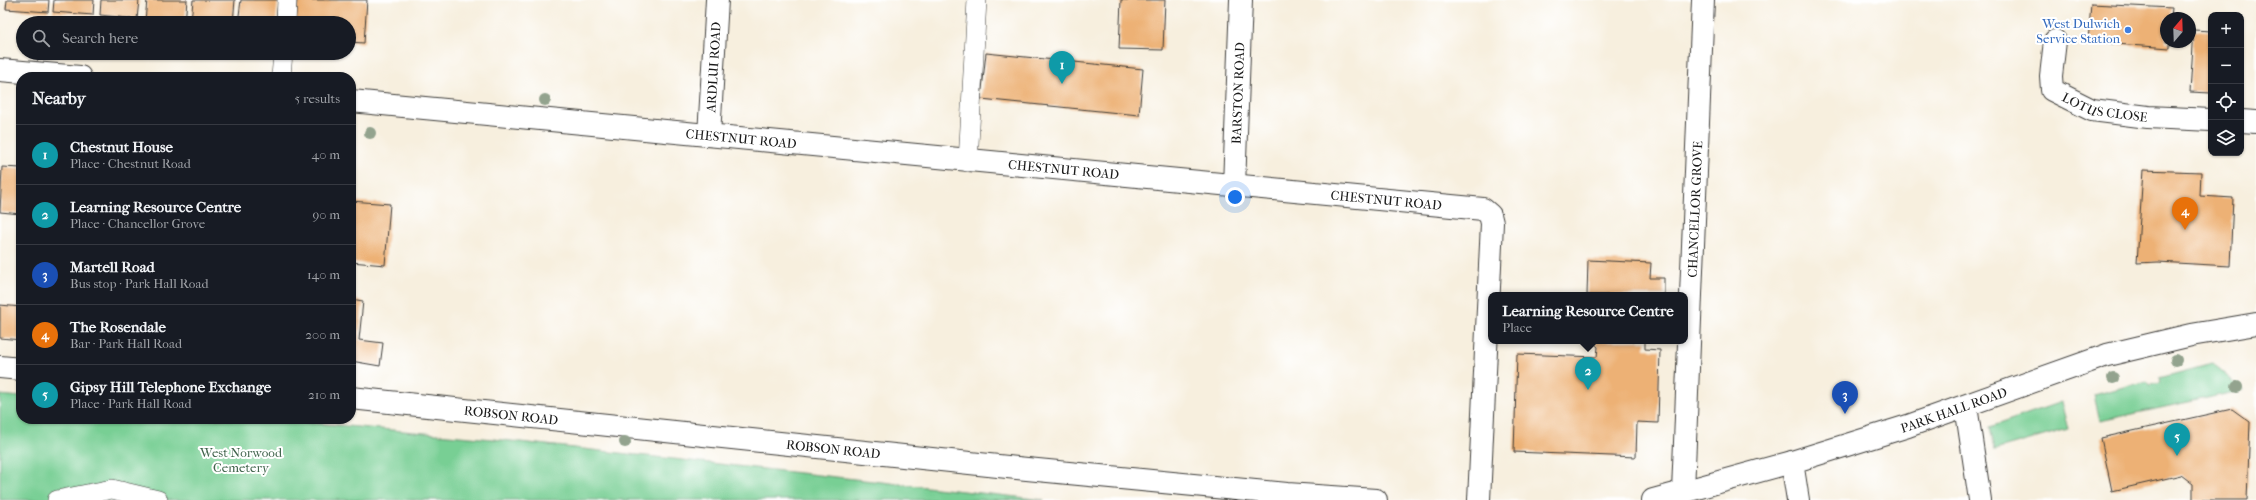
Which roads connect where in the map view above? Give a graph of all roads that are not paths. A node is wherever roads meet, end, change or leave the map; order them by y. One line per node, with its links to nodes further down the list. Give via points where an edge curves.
1 (287, 0): 6 (lane)
2 (717, 0): 16 (street, ARDLUI ROAD)
3 (977, 0): 17 (lane)
4 (1241, 0): 18 (street, BARSTON ROAD)
5 (1703, 0): 27 (street, CHANCELLOR GROVE)
6 (286, 16)
7 (2055, 41): 13 (street, LOTUS CLOSE, via 2052,90 2092,110 2148,117)
8 (282, 60): 11 (lane)
9 (0, 70): 10 (street)
10 (23, 72)
11 (281, 72)
12 (356, 101): 16 (street, CHESTNUT ROAD)
13 (2208, 120)
14 (2244, 122): 15 (street)
15 (2256, 122)
16 (709, 135): 17 (street, CHESTNUT ROAD)
17 (968, 162): 18 (street, CHESTNUT ROAD)
18 (1234, 186): 19 (street, CHESTNUT ROAD, via 1483,209 1490,215 1492,223)
19 (1489, 292)
20 (1488, 308): 31 (street, CHESTNUT ROAD)
21 (2256, 324): 25 (street, PARK HALL ROAD, via 2191,335 2107,355)
22 (0, 367): 23 (street)
23 (16, 369)
24 (356, 399): 30 (street, ROBSON ROAD, via 1027,470)
25 (1966, 406): 26 (street, PARK HALL ROAD); 34 (street)
26 (1792, 462): 27 (street, PARK HALL ROAD); 33 (street)
27 (1683, 491): 32 (street, PARK HALL ROAD)
28 (57, 500): 29 (lane, via 112,489)
29 (158, 500)
30 (1376, 500)
31 (1479, 500)
32 (1652, 500)
33 (1798, 500)
34 (1980, 500)

